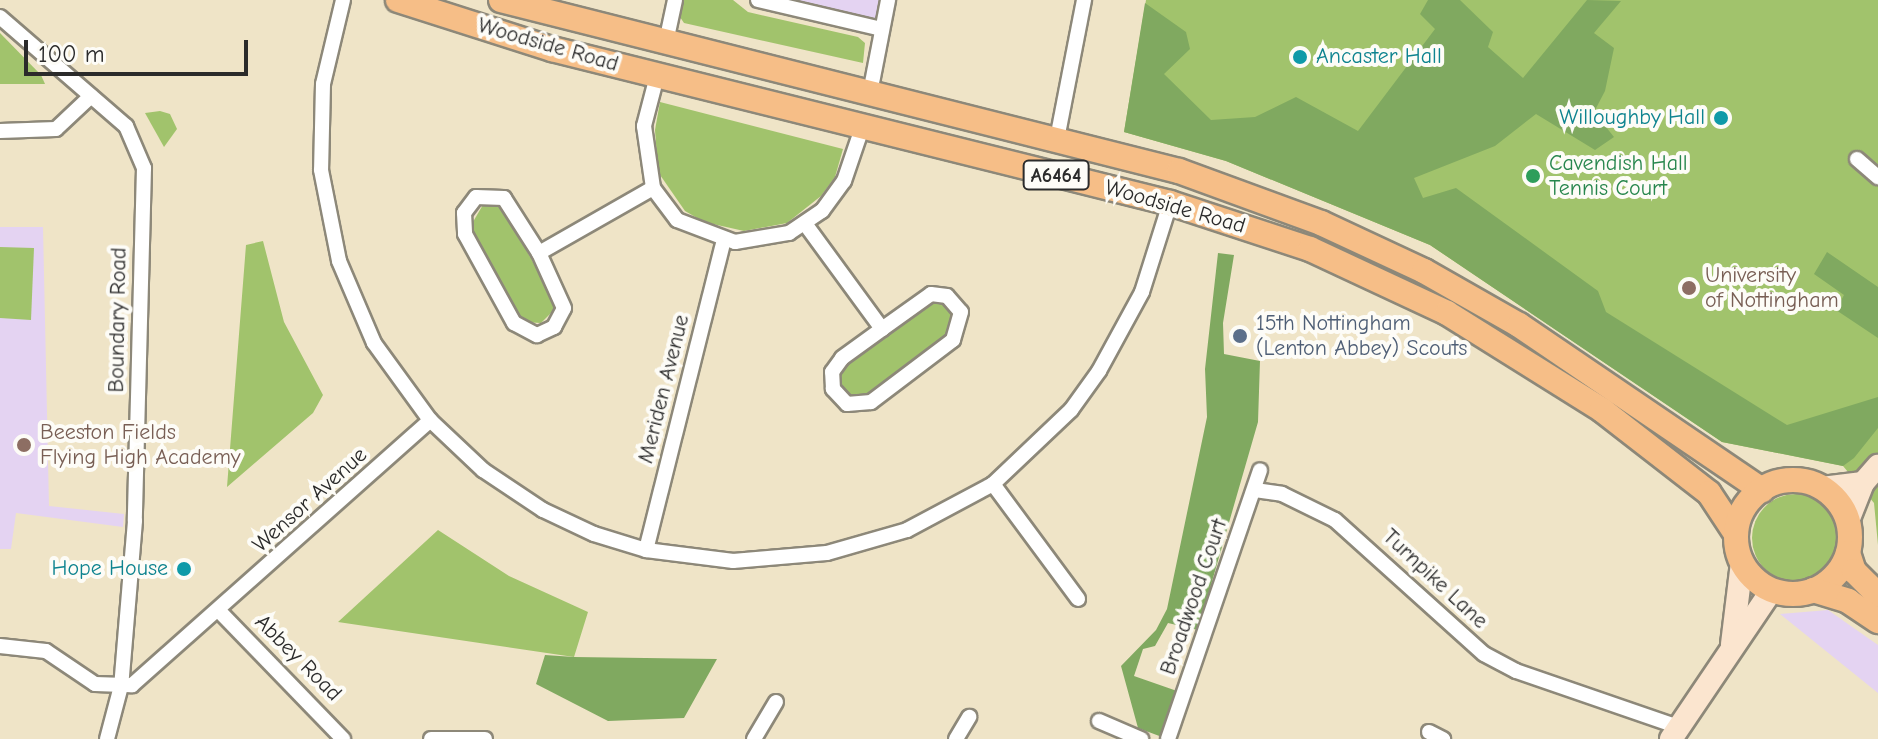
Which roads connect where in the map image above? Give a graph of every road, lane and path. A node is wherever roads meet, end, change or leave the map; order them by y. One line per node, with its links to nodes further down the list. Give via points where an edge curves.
1 (343, 0): 26 (street, via 328,54 319,123 330,224 347,282 374,343)
2 (398, 0): 11 (main road, Woodside Road / A6464)
3 (501, 0): 10 (main road, Woodside Road / A6464)
4 (675, 0): 10 (street)
5 (758, 0): 9 (street)
6 (888, 0): 9 (street)
7 (1084, 0): 16 (street)
8 (0, 17): 13 (street, Boundary Road)
9 (882, 29): 12 (street)
10 (666, 42): 12 (main road, Woodside Road / A6464)
11 (657, 76): 14 (main road, Woodside Road / A6464); 20 (street, via 644,126)
12 (870, 93): 14 (main road); 16 (main road, Woodside Road / A6464)
13 (91, 96): 15 (street, via 56,129); 46 (street, Boundary Road, via 126,126 144,168 135,521)
14 (862, 128): 21 (main road, Woodside Road / A6464); 22 (street, via 844,181)
15 (0, 131)
16 (1057, 139): 18 (main road, Woodside Road / A6464)
17 (1857, 159): 19 (street)
18 (1179, 171): 21 (main road); 32 (main road, Woodside Road / A6464, via 1321,223 1424,271 1519,325)
19 (1878, 177)
20 (653, 188): 23 (street, via 677,220); 24 (street)
21 (1170, 203): 29 (street, via 1142,292 1099,371 1071,410); 34 (main road, Woodside Road / A6464, via 1310,249 1447,313 1602,410 1709,493)
22 (806, 225): 23 (street, via 768,240); 25 (street)
23 (724, 239): 35 (street, Meriden Avenue)
24 (539, 253): 24 (street, via 564,308 554,327 537,335 514,323 461,226 464,213 485,194 504,198)
25 (882, 329): 25 (street, via 931,294 947,296 961,312 953,340 871,402 847,404 833,389 836,364)
26 (430, 420): 35 (street, via 483,470 543,510); 42 (street, Wensor Avenue)
27 (1260, 470): 31 (street, Broadwood Court)
28 (1871, 474): 30 (main road); 33 (main road)
29 (993, 484): 35 (street, via 907,530 827,553 733,561); 41 (street)
30 (1822, 488): 32 (main road, via 1787,480); 33 (main road, via 1840,504)
31 (1255, 490): 50 (street, Turnpike Lane, via 1282,494 1335,520 1484,654); 58 (street, Broadwood Court)
32 (1762, 490): 34 (main road, via 1743,509)
33 (1848, 521): 36 (main road)
34 (1736, 534): 37 (main road)
35 (646, 550)
36 (1848, 553): 39 (main road, via 1837,573); 40 (main road, via 1854,571)
37 (1742, 563): 38 (main road); 44 (main road)
38 (1772, 590): 39 (main road); 44 (main road)
39 (1813, 590): 43 (main road, via 1848,601)
40 (1878, 595)
41 (1078, 599)
42 (220, 612): 46 (street, Wensor Avenue, via 144,678); 52 (street, Abbey Road)
43 (1878, 621)
44 (1732, 645): 50 (main road)
45 (0, 646): 46 (street, via 46,651 95,684)
46 (121, 686): 51 (street, Boundary Road)
47 (776, 702): 55 (street)
48 (969, 717): 56 (street)
49 (1099, 721): 57 (street)
50 (1675, 733)
51 (107, 739)
52 (343, 739)
53 (431, 739): 54 (street)
54 (485, 739)
55 (754, 739)
56 (956, 739)
57 (1141, 739)
58 (1168, 739)

